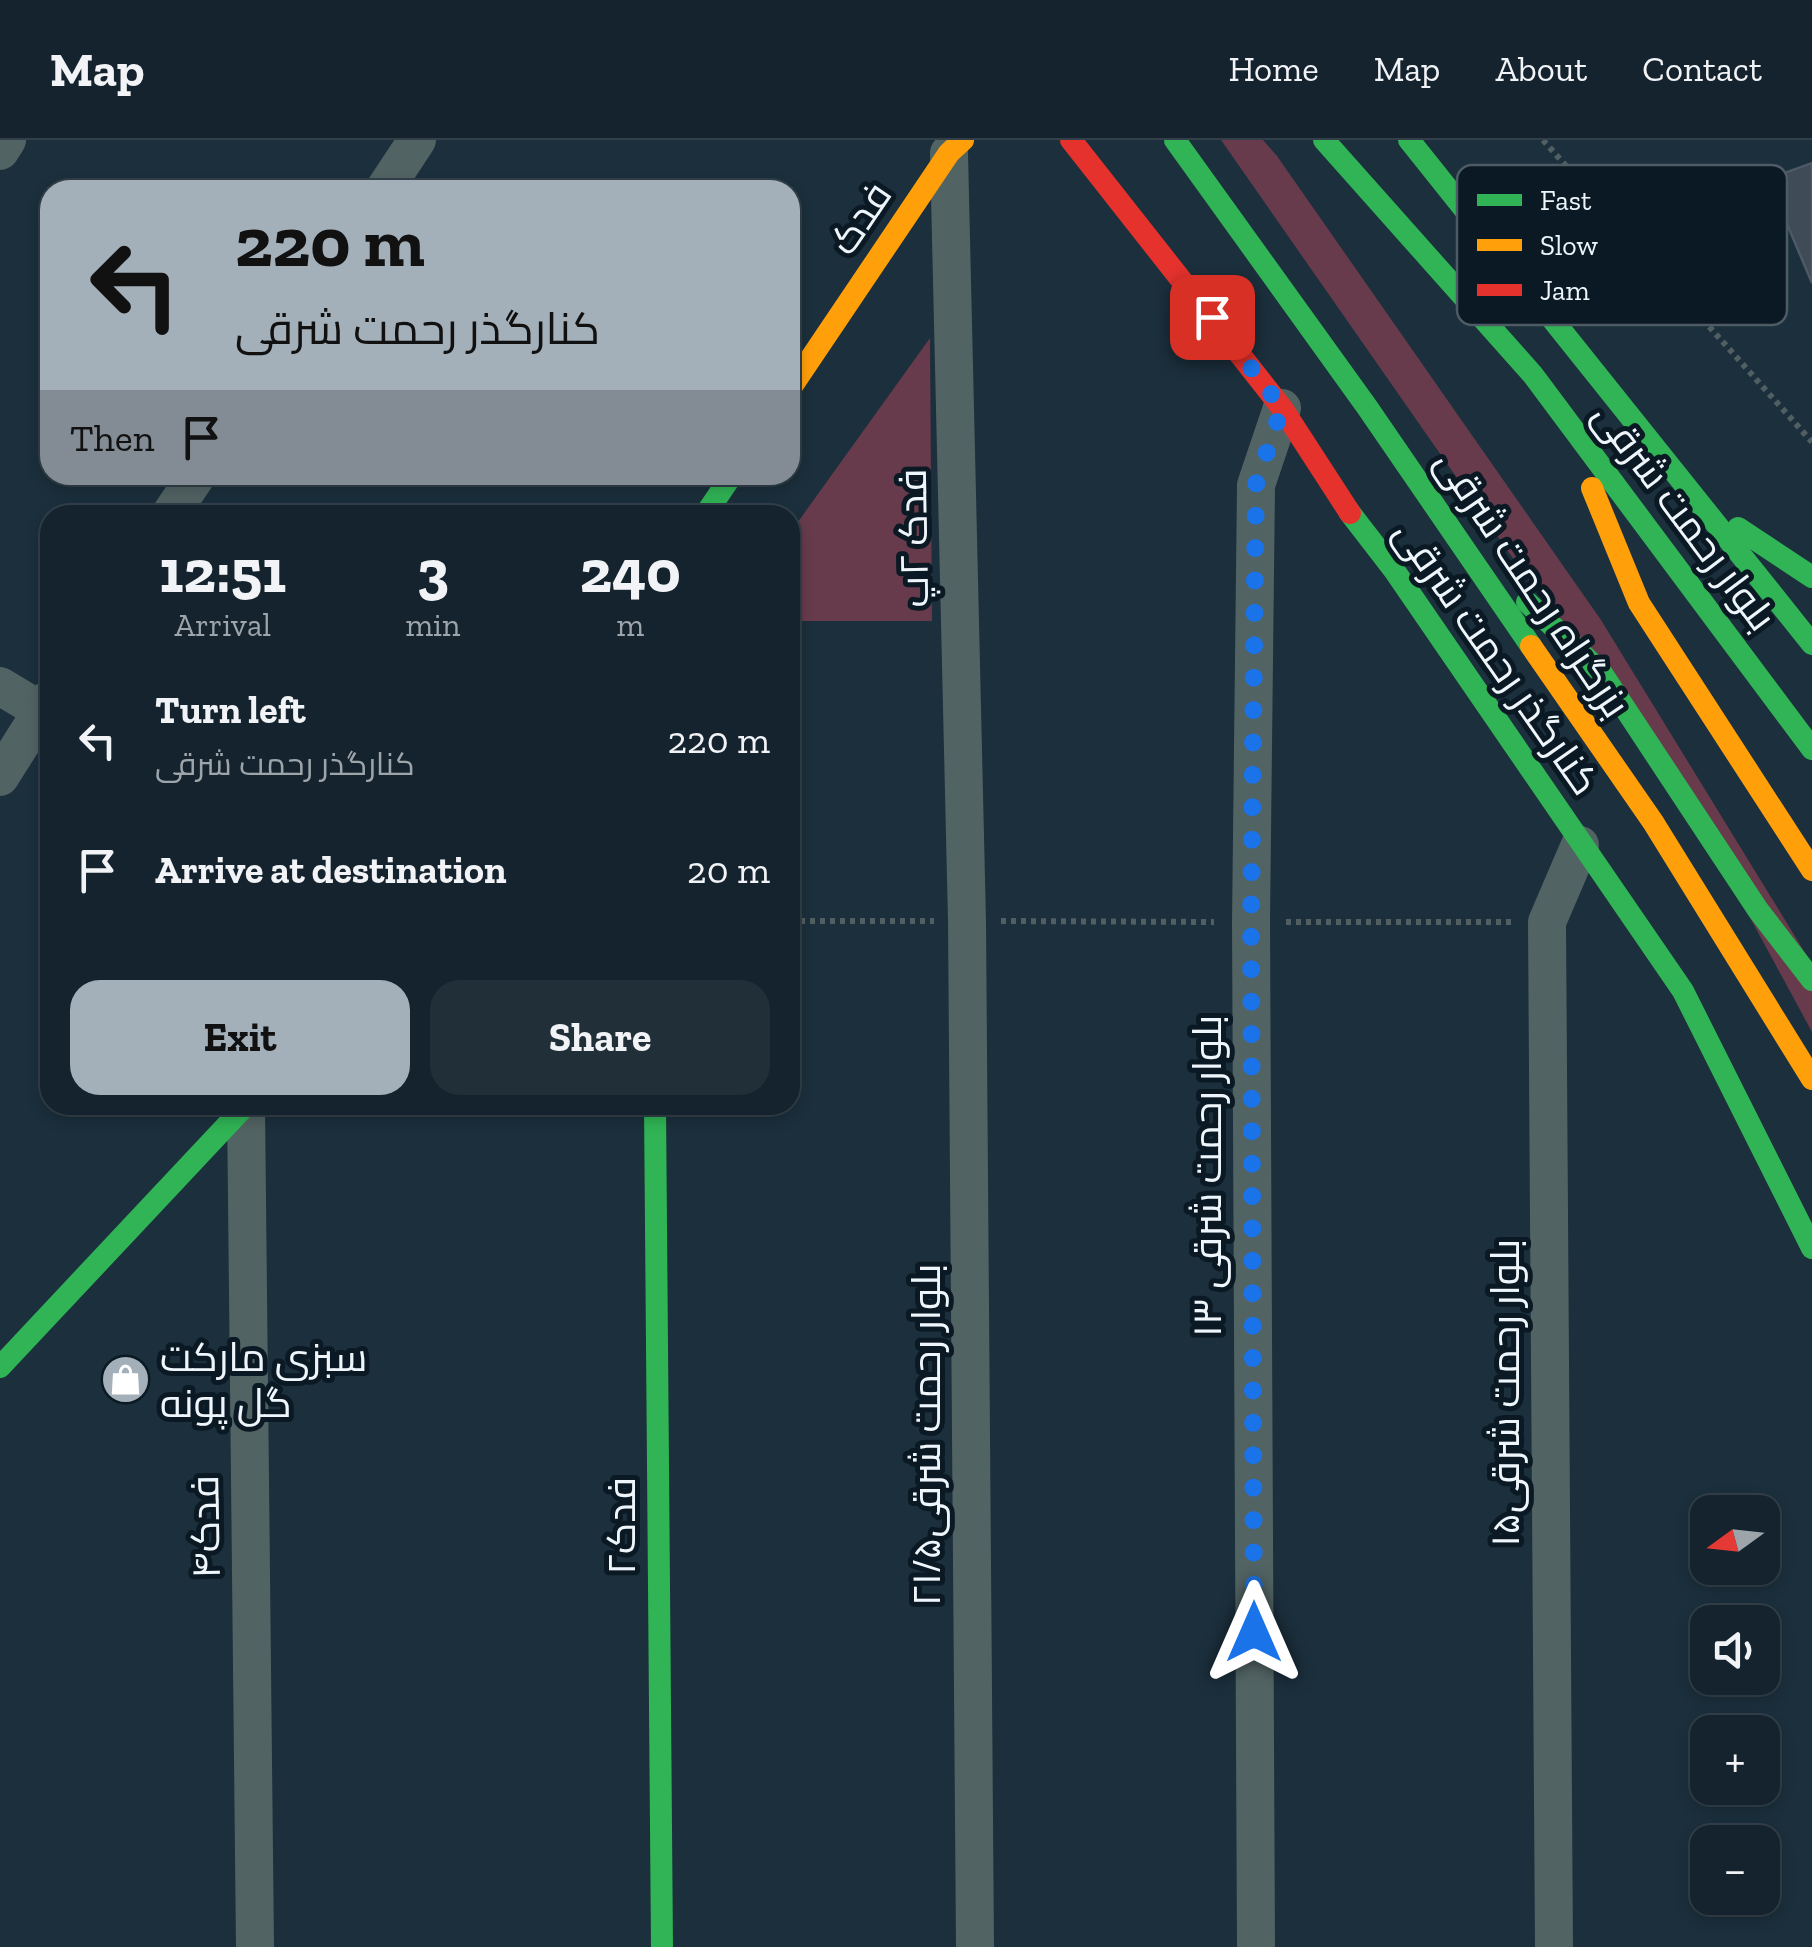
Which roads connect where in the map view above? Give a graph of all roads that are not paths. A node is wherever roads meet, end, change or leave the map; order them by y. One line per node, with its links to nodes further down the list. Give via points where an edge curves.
1 (7, 140): 7 (street)
2 (1072, 140): 13 (main road, کنارگذر رحمت شرقی)
3 (1175, 140): 16 (main road, بزرگراه رحمت شرقی)
4 (1324, 140): 9 (main road, بلوار رحمت شرقی)
5 (1409, 140): 8 (main road)
6 (956, 146): 12 (main road, فدک); 26 (street, فدک ۲پ)
7 (0, 151)
8 (1457, 201)
9 (1457, 289)
10 (1489, 325): 14 (main road, بلوار رحمت شرقی)
11 (1556, 325): 15 (main road)
12 (800, 374)
13 (1282, 408): 24 (main road, کنارگذر رحمت شرقی); 37 (street, بلوار رحمت شرقی ۱۳, via 1256,484)
14 (1562, 414): 22 (main road, بلوار رحمت شرقی); 25 (main road, via 1639,603)
15 (1693, 498): 17 (main road); 18 (main road)
16 (1449, 528): 27 (main road, via 1601,672); 28 (main road, بزرگراه رحمت شرقی, via 1653,822)
17 (1812, 577)
18 (1812, 644)
19 (0, 686): 20 (street)
20 (40, 705)
21 (40, 718): 23 (street)
22 (1812, 749)
23 (0, 777)
24 (1580, 844): 32 (main road, کنارگذر رحمت شرقی, via 1683,992); 38 (street, بلوار رحمت شرقی۱۵, via 1547,922)
25 (1812, 870)
26 (967, 922): 36 (street, بلوار رحمت شرقی۲۱/۵)
27 (1812, 980)
28 (1812, 1079)
29 (237, 1115): 33 (main road)
30 (246, 1115): 34 (street, فدک۴)
31 (655, 1115): 35 (main road, فدک۲)
32 (1812, 1248)
33 (0, 1367)
34 (255, 1947)
35 (662, 1947)
36 (975, 1947)
37 (1256, 1947)
38 (1554, 1947)

